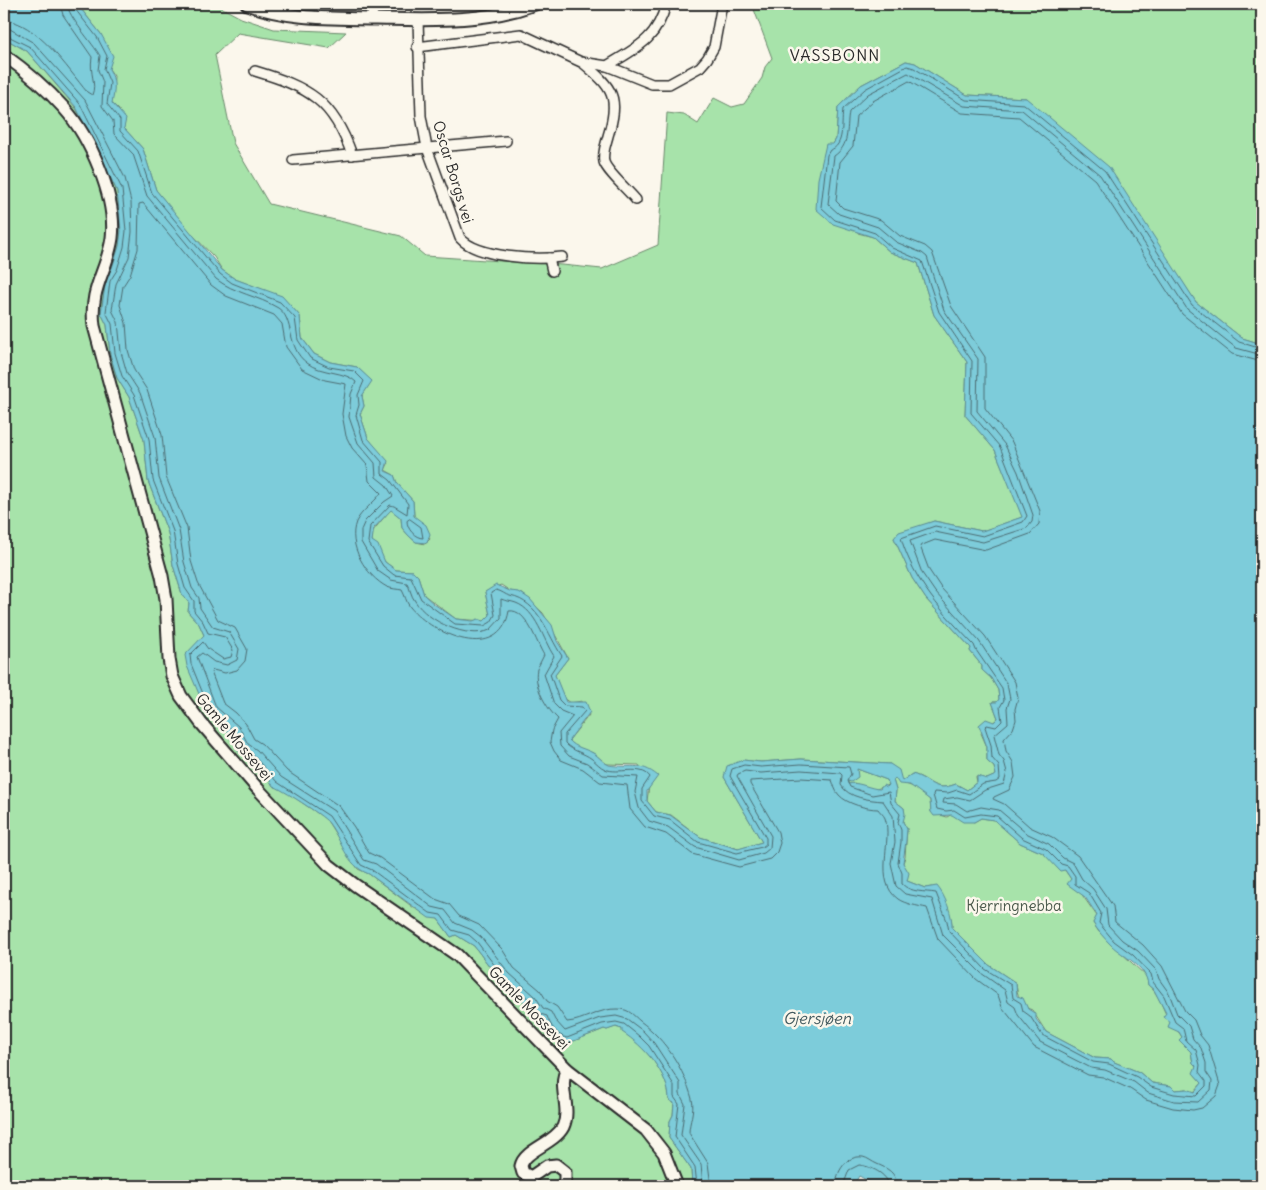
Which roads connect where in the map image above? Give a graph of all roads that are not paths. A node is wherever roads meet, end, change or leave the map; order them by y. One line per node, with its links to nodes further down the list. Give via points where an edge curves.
1 (247, 4): 6 (main road, via 296,16)
2 (373, 4): 6 (street)
3 (535, 4): 7 (main road, via 481,18)
4 (666, 4): 11 (street, via 662,20 649,38)
5 (722, 4): 11 (street, via 714,47 700,67 682,78 660,86)
6 (372, 19): 7 (main road)
7 (418, 20): 8 (street, Oscar Borgs vei)
8 (417, 47): 10 (street, via 521,34); 14 (street, Oscar Borgs vei, via 419,99)
9 (4, 55): 21 (main road, Gamle Mossevei, via 36,80 71,116 92,155 110,201 113,232 94,296 94,326 162,576 170,668 181,696 247,778 322,858 355,885 457,955)
10 (581, 62): 11 (street); 17 (street, via 603,79 611,92 614,110 604,161)
11 (607, 66)
12 (255, 71): 15 (street, via 296,84 322,103 341,127)
13 (506, 141): 14 (street)
14 (427, 148): 15 (street); 19 (street, Oscar Borgs vei, via 455,228 465,243 484,252)
15 (352, 155): 16 (street)
16 (293, 160)
17 (636, 200)
18 (562, 257): 19 (street, Oscar Borgs vei)
19 (549, 258): 20 (street)
20 (552, 271)
21 (567, 1068): 22 (main road, via 564,1080 567,1115 563,1126 552,1140 526,1156 521,1166 523,1173 531,1177 547,1166 556,1165 565,1172); 23 (main road, Gamle Mossevei, via 651,1136 664,1153)
22 (562, 1186)
23 (677, 1186)

